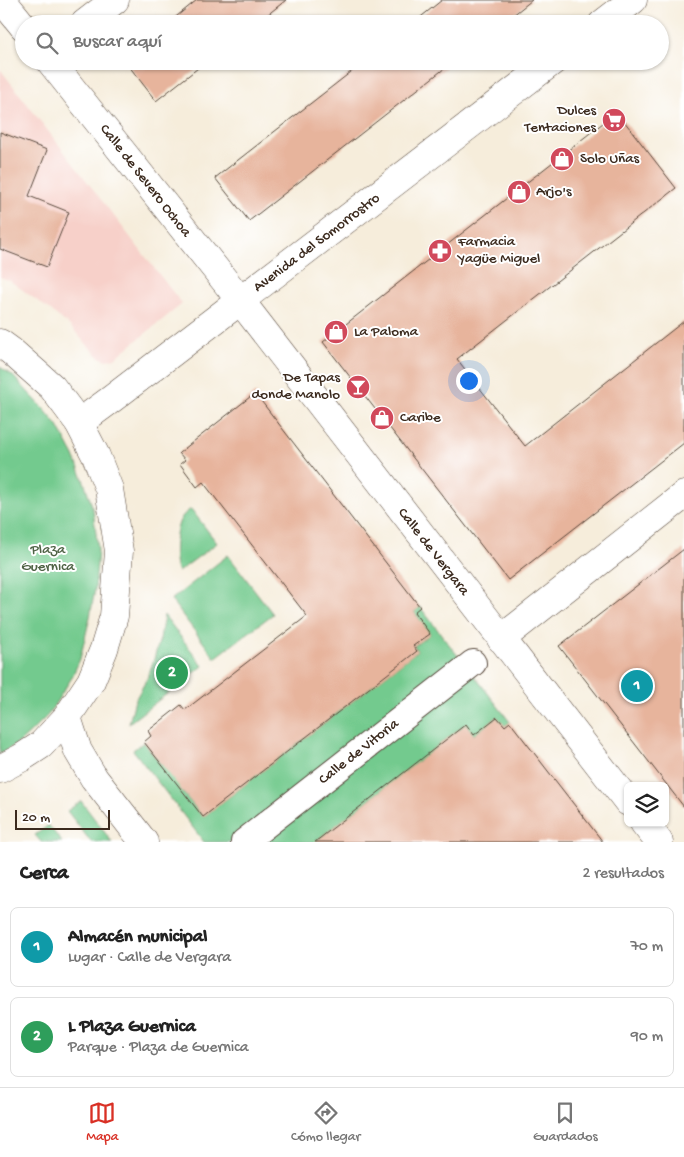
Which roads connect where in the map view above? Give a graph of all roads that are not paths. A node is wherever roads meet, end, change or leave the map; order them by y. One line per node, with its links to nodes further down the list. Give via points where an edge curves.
1 (2, 0): 6 (street)
2 (115, 0): 4 (street)
3 (633, 0): 5 (street)
4 (96, 15)
5 (614, 15)
6 (15, 16)
7 (57, 70): 9 (street, Calle de Severo Ochoa)
8 (541, 70): 9 (street, Avenida del Somorrostro)
9 (240, 301): 11 (street, Avenida del Somorrostro); 13 (street, Calle de Vergara)
10 (0, 344): 11 (street, via 52,387)
11 (79, 423): 15 (street, via 109,489 118,551 114,616 104,649 91,681)
12 (684, 495): 13 (street)
13 (501, 639): 17 (street, Calle de Vergara)
14 (474, 663): 20 (street, Calle de Vitoria)
15 (67, 717): 16 (street, via 41,745); 19 (street, via 78,751 94,778)
16 (0, 769)
17 (624, 797)
18 (647, 827): 21 (street)
19 (144, 842)
20 (244, 842)
21 (659, 842)

